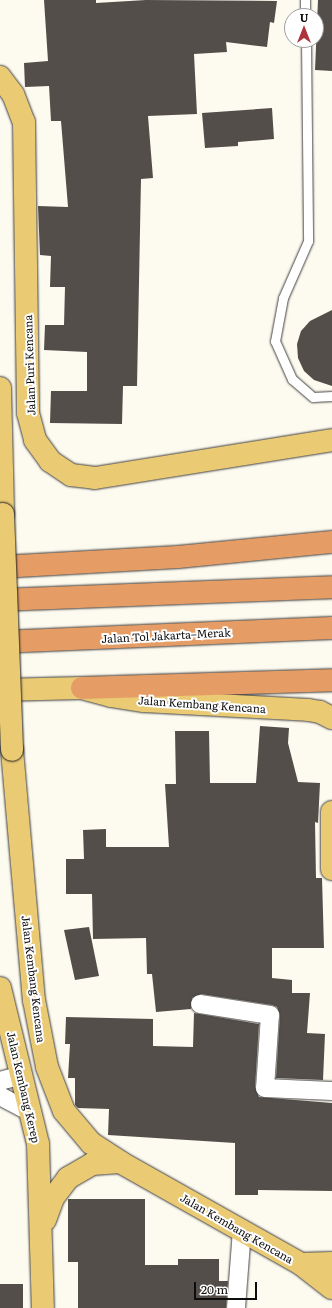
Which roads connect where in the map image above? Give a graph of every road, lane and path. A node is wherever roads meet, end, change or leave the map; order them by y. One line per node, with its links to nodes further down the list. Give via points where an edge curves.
1 (306, 48): 4 (lane, via 308,241 283,298 275,341 292,379 313,397)
2 (0, 77): 5 (main road, Jalan Puri Kencana, via 13,94 24,122 28,413 35,440 50,461 71,475 96,478)
3 (0, 388): 25 (main road, Jalan Kembang Kencana, bridge, via 12,750 30,963 44,1055 57,1098 72,1123 91,1143)
4 (332, 396)
5 (332, 440)
6 (332, 542): 7 (highway, via 178,557)
7 (0, 567)
8 (332, 587): 9 (highway)
9 (0, 600)
10 (332, 628): 11 (highway, Jalan Tol Jakarta–Merak)
11 (0, 642)
12 (332, 680): 13 (highway)
13 (82, 688): 14 (main road, Jalan Kembang Kencana); 15 (main road, Jalan Kembang Kencana, via 111,696 144,700 308,710)
14 (0, 690)
15 (332, 718)
16 (332, 812): 17 (main road)
17 (332, 868)
18 (0, 988): 20 (main road, Jalan Kembang Kerep)
19 (200, 1004): 22 (street, via 270,1014 265,1088)
20 (22, 1075): 21 (street); 24 (main road, Jalan Kembang Kerep)
21 (0, 1081)
22 (332, 1091)
23 (0, 1096): 24 (street)
24 (32, 1113): 27 (main road, Jalan Kembang Kerep, via 40,1161)
25 (120, 1162): 26 (main road, Jalan Kembang Kencana); 27 (main road, via 92,1164 68,1178 50,1204)
26 (242, 1230): 29 (main road, Jalan Kembang Kencana); 32 (street)
27 (41, 1247): 31 (main road, Jalan Kembang Kerep)
28 (332, 1263): 29 (main road, Jalan Kembang Kencana)
29 (301, 1264): 30 (main road, Jalan Kembang Kencana)
30 (332, 1288)
31 (43, 1308)
32 (236, 1308)

